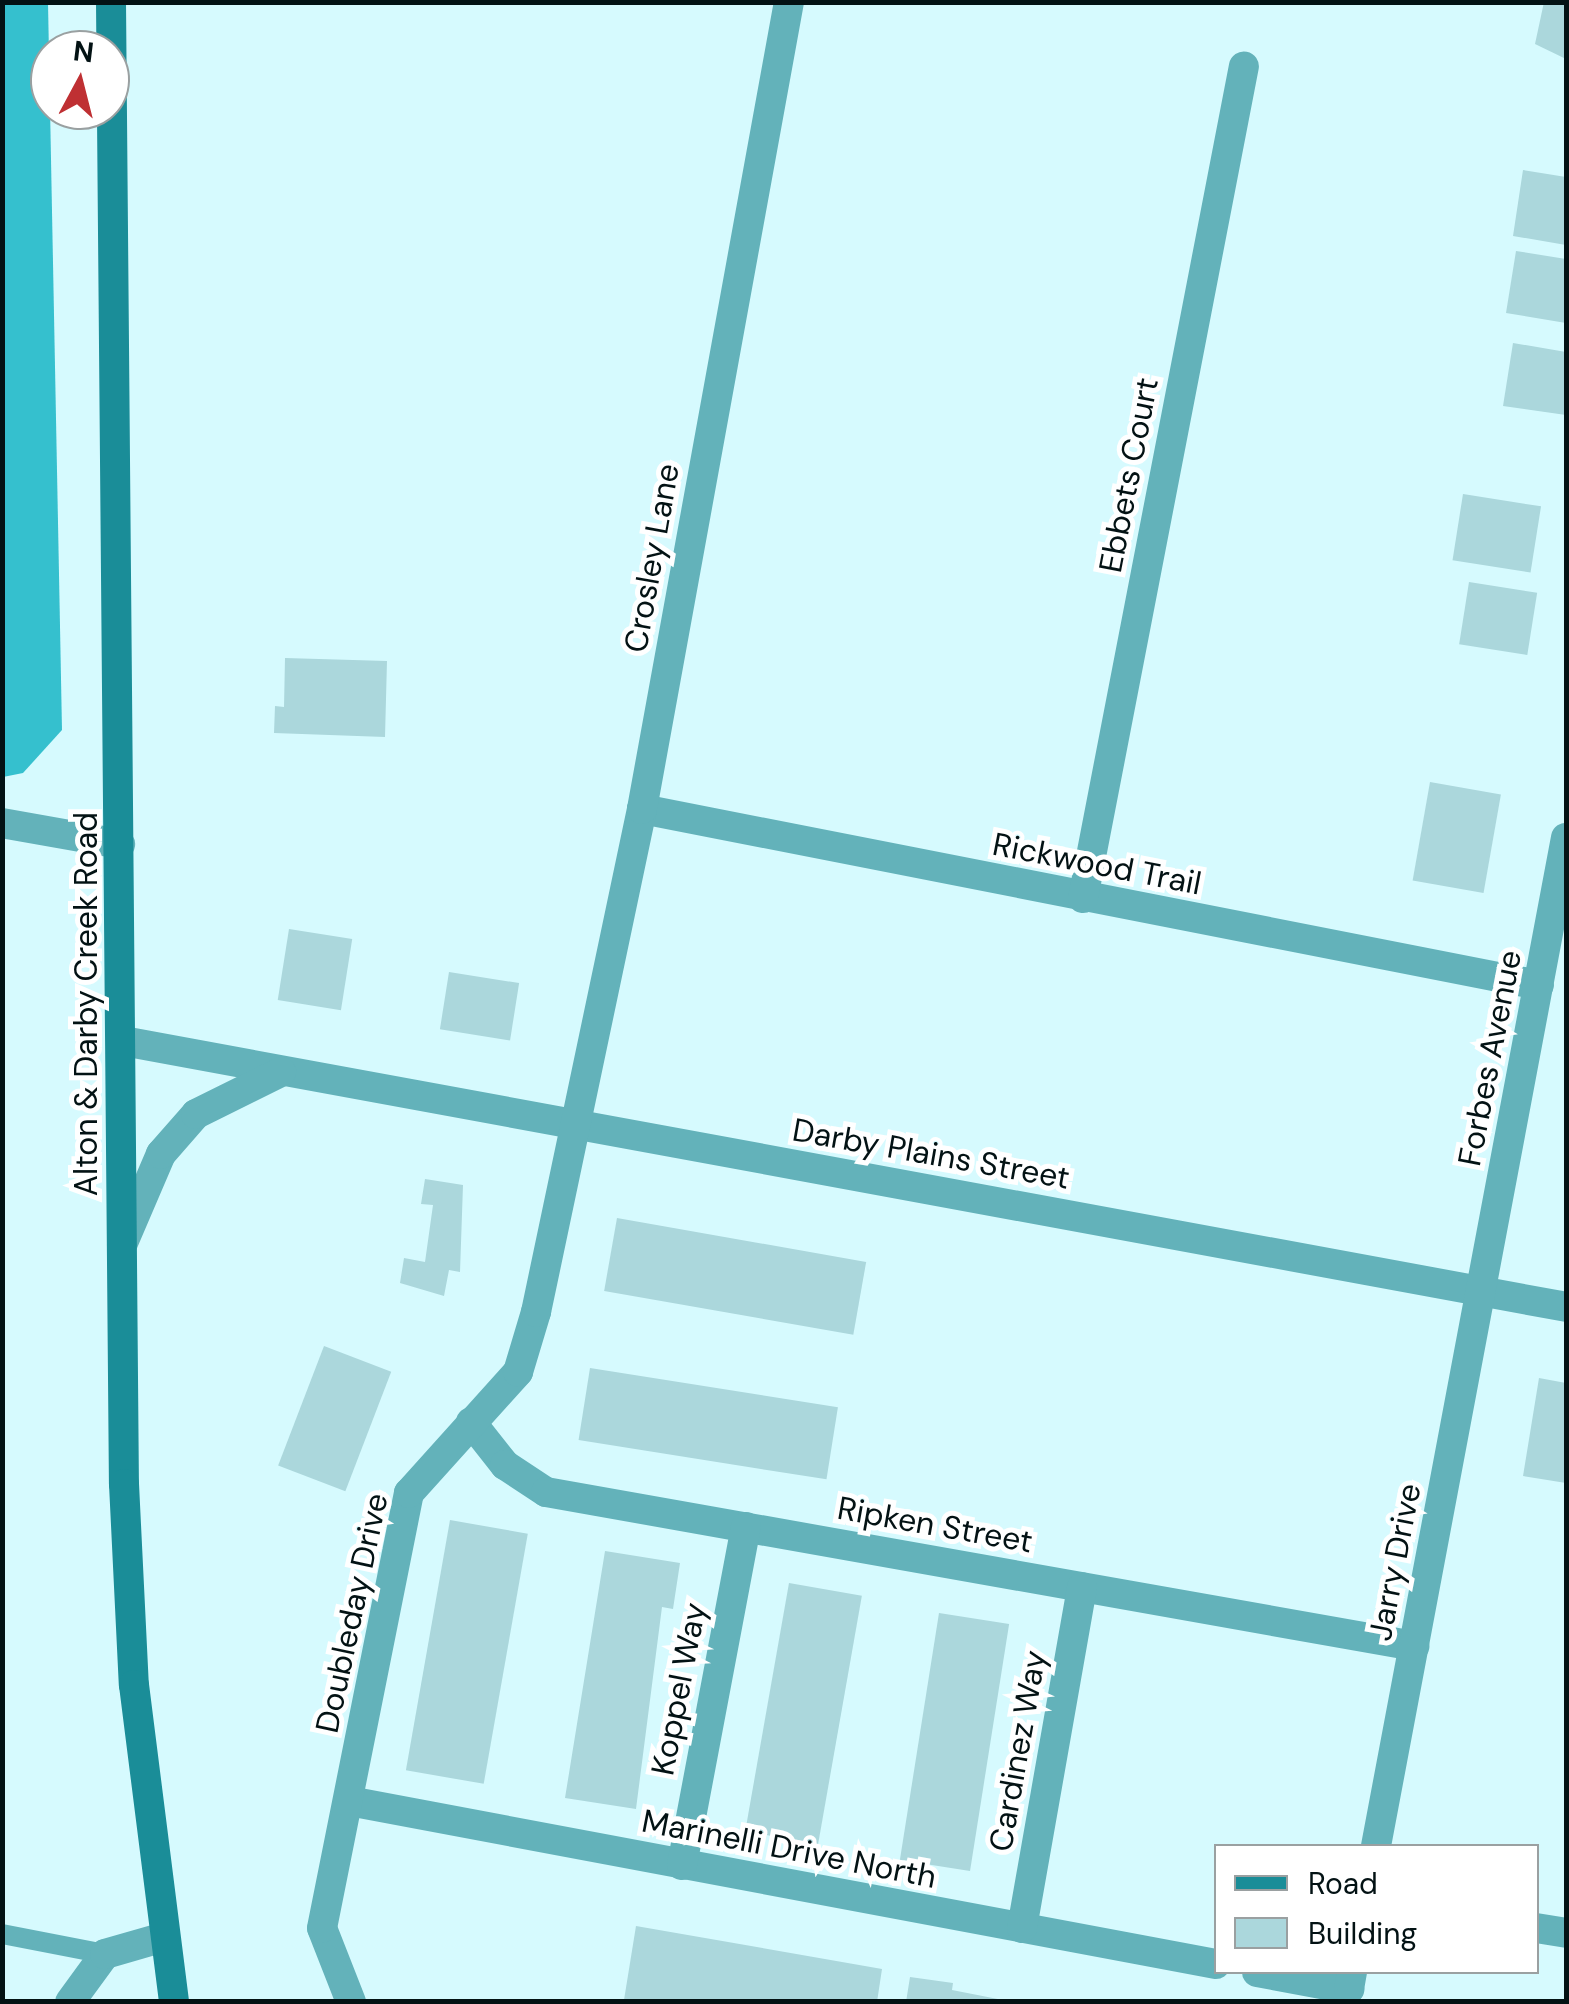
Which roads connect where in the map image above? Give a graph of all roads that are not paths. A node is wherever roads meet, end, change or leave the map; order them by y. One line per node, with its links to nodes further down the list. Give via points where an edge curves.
1 (111, 2): 7 (main road, Alton & Darby Creek Road)
2 (788, 2): 4 (street, Crosley Lane)
3 (1244, 66): 8 (street, Ebbets Court)
4 (642, 809): 8 (street, Rickwood Trail); 12 (street, Crosley Lane)
5 (2, 824): 7 (street)
6 (1566, 838): 9 (street, Forbes Avenue)
7 (120, 844): 10 (main road, Alton & Darby Creek Road)
8 (1082, 898): 9 (street, Rickwood Trail)
9 (1539, 984): 14 (street, Forbes Avenue)
10 (122, 1041): 11 (street, Darby Plains Street); 13 (main road, Alton & Darby Creek Road)
11 (284, 1071): 12 (street, Darby Plains Street); 13 (street, via 196,1114 161,1154)
12 (575, 1124): 14 (street, Darby Plains Street); 16 (street, Doubleday Drive, via 518,1372)
13 (122, 1245): 27 (main road, Alton & Darby Creek Road, via 134,1685)
14 (1482, 1291): 15 (street, Darby Plains Street); 19 (street, Jarry Drive)
15 (1566, 1307)
16 (472, 1422): 17 (street, Ripken Street, via 505,1466 546,1492); 20 (street, Doubleday Drive, via 409,1493)
17 (746, 1527): 18 (street, Ripken Street); 22 (street, Koppel Way)
18 (1082, 1587): 19 (street, Ripken Street); 23 (street, Cardinez Way)
19 (1414, 1646): 21 (street, Jarry Drive)
20 (349, 1801): 22 (street, Marinelli Drive North); 34 (street, Doubleday Drive, via 322,1928)
21 (1376, 1844)
22 (682, 1865): 23 (street, Marinelli Drive North)
23 (1022, 1928): 29 (street, Marinelli Drive North)
24 (1539, 1928): 25 (street)
25 (1566, 1933)
26 (2, 1934): 28 (lane)
27 (164, 1937): 28 (street); 33 (main road, Alton & Darby Creek Road)
28 (105, 1954): 32 (street)
29 (1214, 1964)
30 (1268, 1974): 31 (street, via 1349,1988)
31 (1352, 1974)
32 (70, 2002)
33 (174, 2002)
34 (351, 2002)

